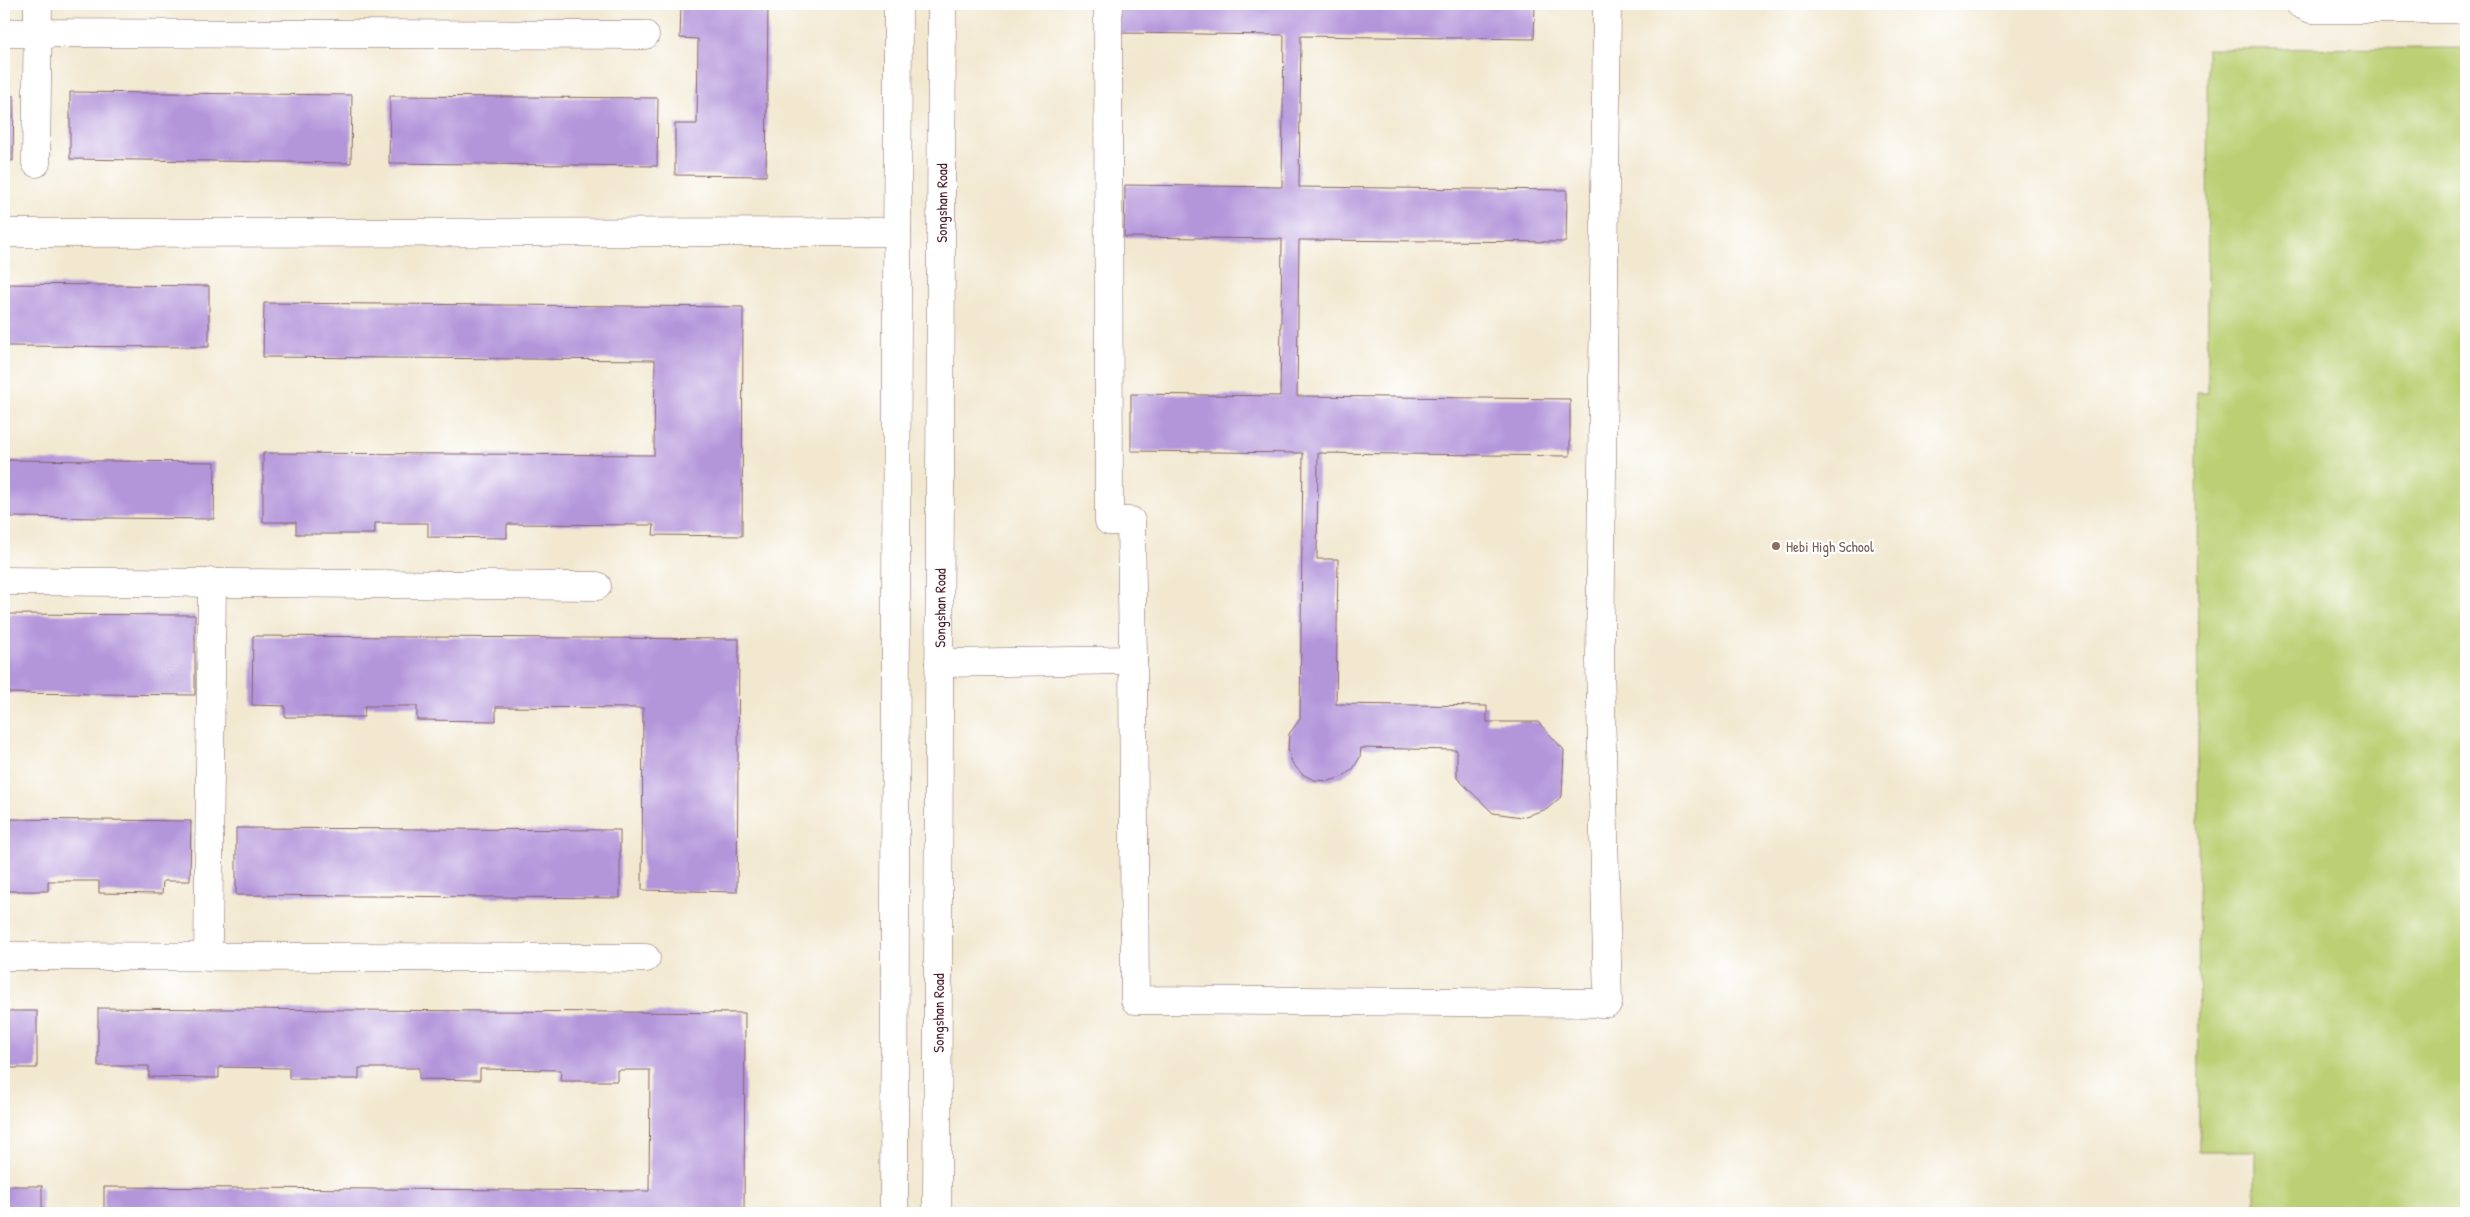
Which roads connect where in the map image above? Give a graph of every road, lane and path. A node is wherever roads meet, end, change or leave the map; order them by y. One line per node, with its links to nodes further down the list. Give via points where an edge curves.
1 (38, 4): 9 (street)
2 (898, 4): 12 (street)
3 (942, 4): 18 (street, Songshan Road)
4 (1108, 4): 17 (street, via 1109,521 1131,521)
5 (1607, 4): 17 (street, via 1600,662 1608,1003 1135,1000)
6 (2300, 4): 7 (street, via 2312,9)
7 (2466, 9)
8 (4, 33): 9 (street)
9 (38, 33): 10 (street); 11 (street)
10 (645, 35)
11 (36, 162)
12 (897, 232): 13 (street); 22 (street)
13 (4, 233)
14 (4, 581): 15 (street)
15 (212, 582): 16 (street); 20 (street)
16 (597, 586)
17 (1133, 660): 18 (street)
18 (939, 663): 23 (street, Songshan Road)
19 (4, 956): 20 (street)
20 (208, 957): 21 (street)
21 (646, 958)
22 (894, 1213)
23 (938, 1213)

